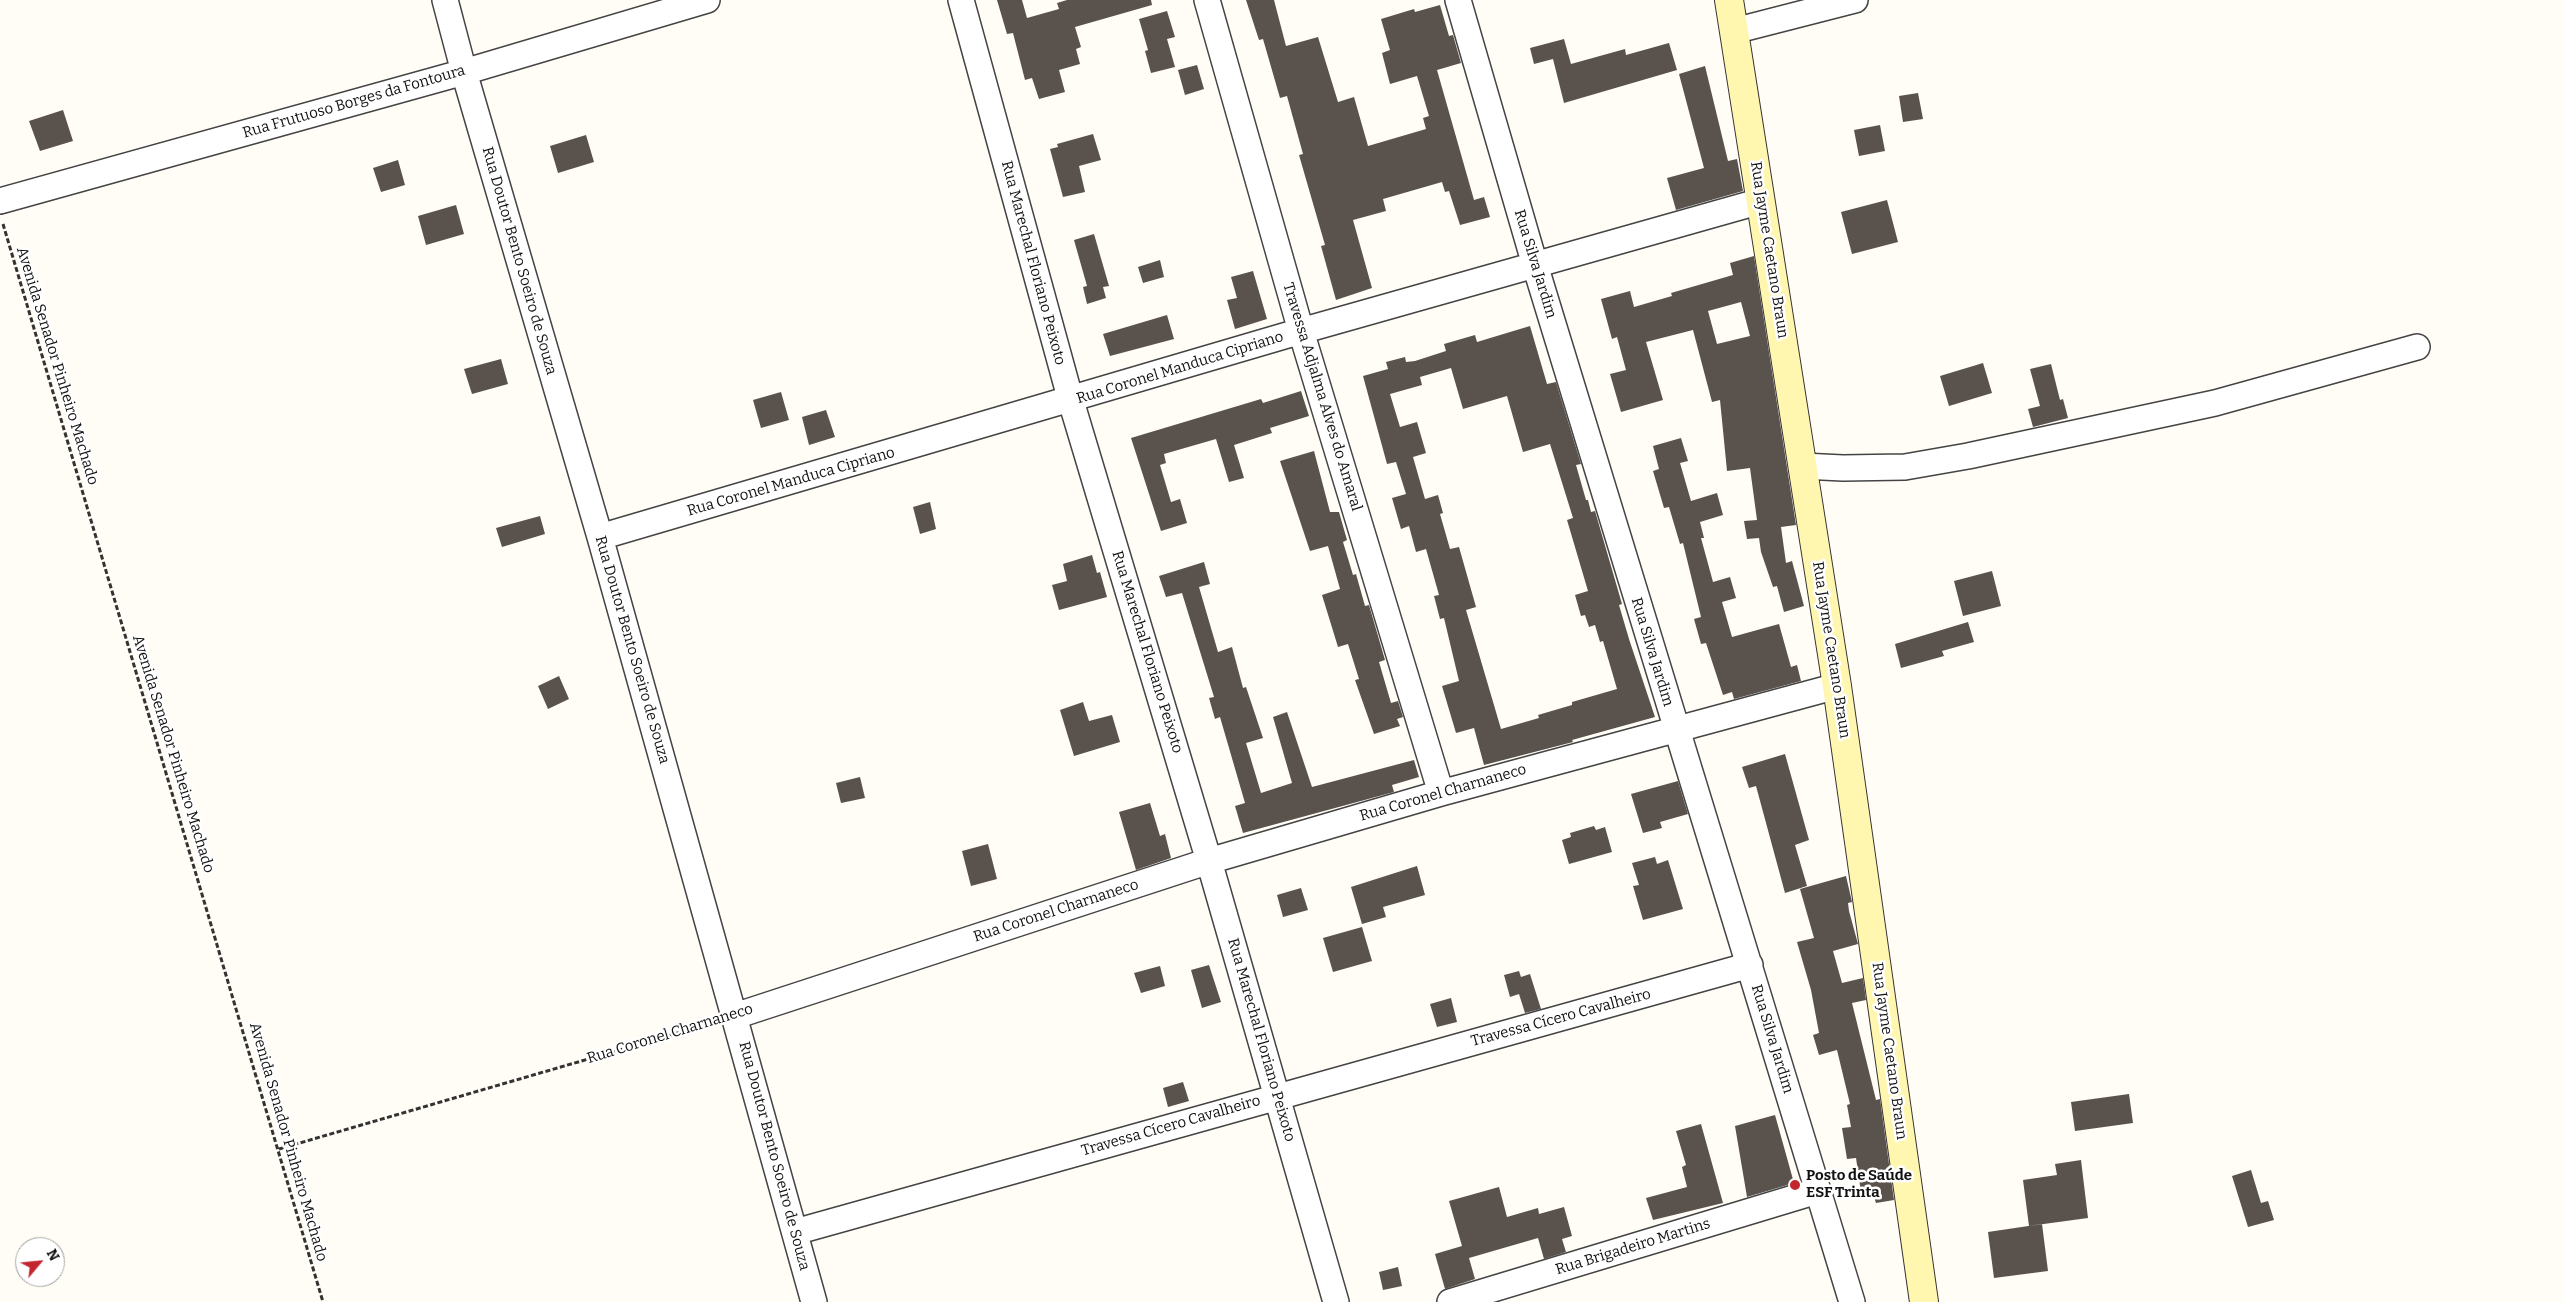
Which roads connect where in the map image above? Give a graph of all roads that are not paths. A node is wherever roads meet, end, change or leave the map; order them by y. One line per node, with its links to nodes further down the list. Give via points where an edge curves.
1 (445, 0): 9 (street, Rua Doutor Bento Soeiro de Souza)
2 (707, 0): 9 (street, Rua Frutuoso Borges da Fontoura)
3 (961, 0): 15 (street, Rua Marechal Floriano Peixoto)
4 (1208, 0): 13 (street, Travessa Adjalma Alves do Amaral)
5 (1458, 0): 12 (street, Rua Silva Jardim)
6 (1729, 0): 8 (street, Rua Jayme Caetano Braun)
7 (1855, 0): 8 (street)
8 (1734, 31): 10 (street, Rua Jayme Caetano Braun)
9 (464, 72): 11 (street, Rua Frutuoso Borges da Fontoura); 17 (street, Rua Doutor Bento Soeiro de Souza)
10 (1761, 201): 12 (street, Rua Coronel Manduca Cipriano); 16 (street, Rua Jayme Caetano Braun)
11 (1, 212)
12 (1535, 265): 13 (street, Rua Coronel Manduca Cipriano); 19 (street, Rua Silva Jardim)
13 (1301, 331): 15 (street, Rua Coronel Manduca Cipriano); 20 (street, Travessa Adjalma Alves do Amaral)
14 (2417, 347): 16 (street, via 2215,403 1968,456 1905,467)
15 (1071, 401): 17 (street, Rua Coronel Manduca Cipriano); 21 (street, Rua Marechal Floriano Peixoto)
16 (1802, 466): 18 (street, Rua Jayme Caetano Braun)
17 (600, 537): 23 (street, Rua Doutor Bento Soeiro de Souza)
18 (1837, 686): 19 (street, Rua Coronel Charnaneco); 31 (street, Rua Jayme Caetano Braun)
19 (1676, 729): 20 (street, Rua Coronel Charnaneco); 22 (street, Rua Silva Jardim)
20 (1441, 793): 21 (street, Rua Coronel Charnaneco)
21 (1209, 861): 23 (street, Rua Coronel Charnaneco); 24 (street, Rua Marechal Floriano Peixoto)
22 (1750, 965): 24 (street, Travessa Cícero Cavalheiro); 25 (street, Rua Silva Jardim)
23 (735, 1016): 26 (street, Rua Doutor Bento Soeiro de Souza)
24 (1277, 1096): 26 (street, Travessa Cícero Cavalheiro); 28 (street, Rua Marechal Floriano Peixoto)
25 (1817, 1191): 29 (street, Rua Brigadeiro Martins); 30 (street, Rua Silva Jardim)
26 (795, 1232): 27 (street, Rua Doutor Bento Soeiro de Souza)
27 (814, 1302)
28 (1336, 1302)
29 (1450, 1302)
30 (1852, 1302)
31 (1924, 1302)

